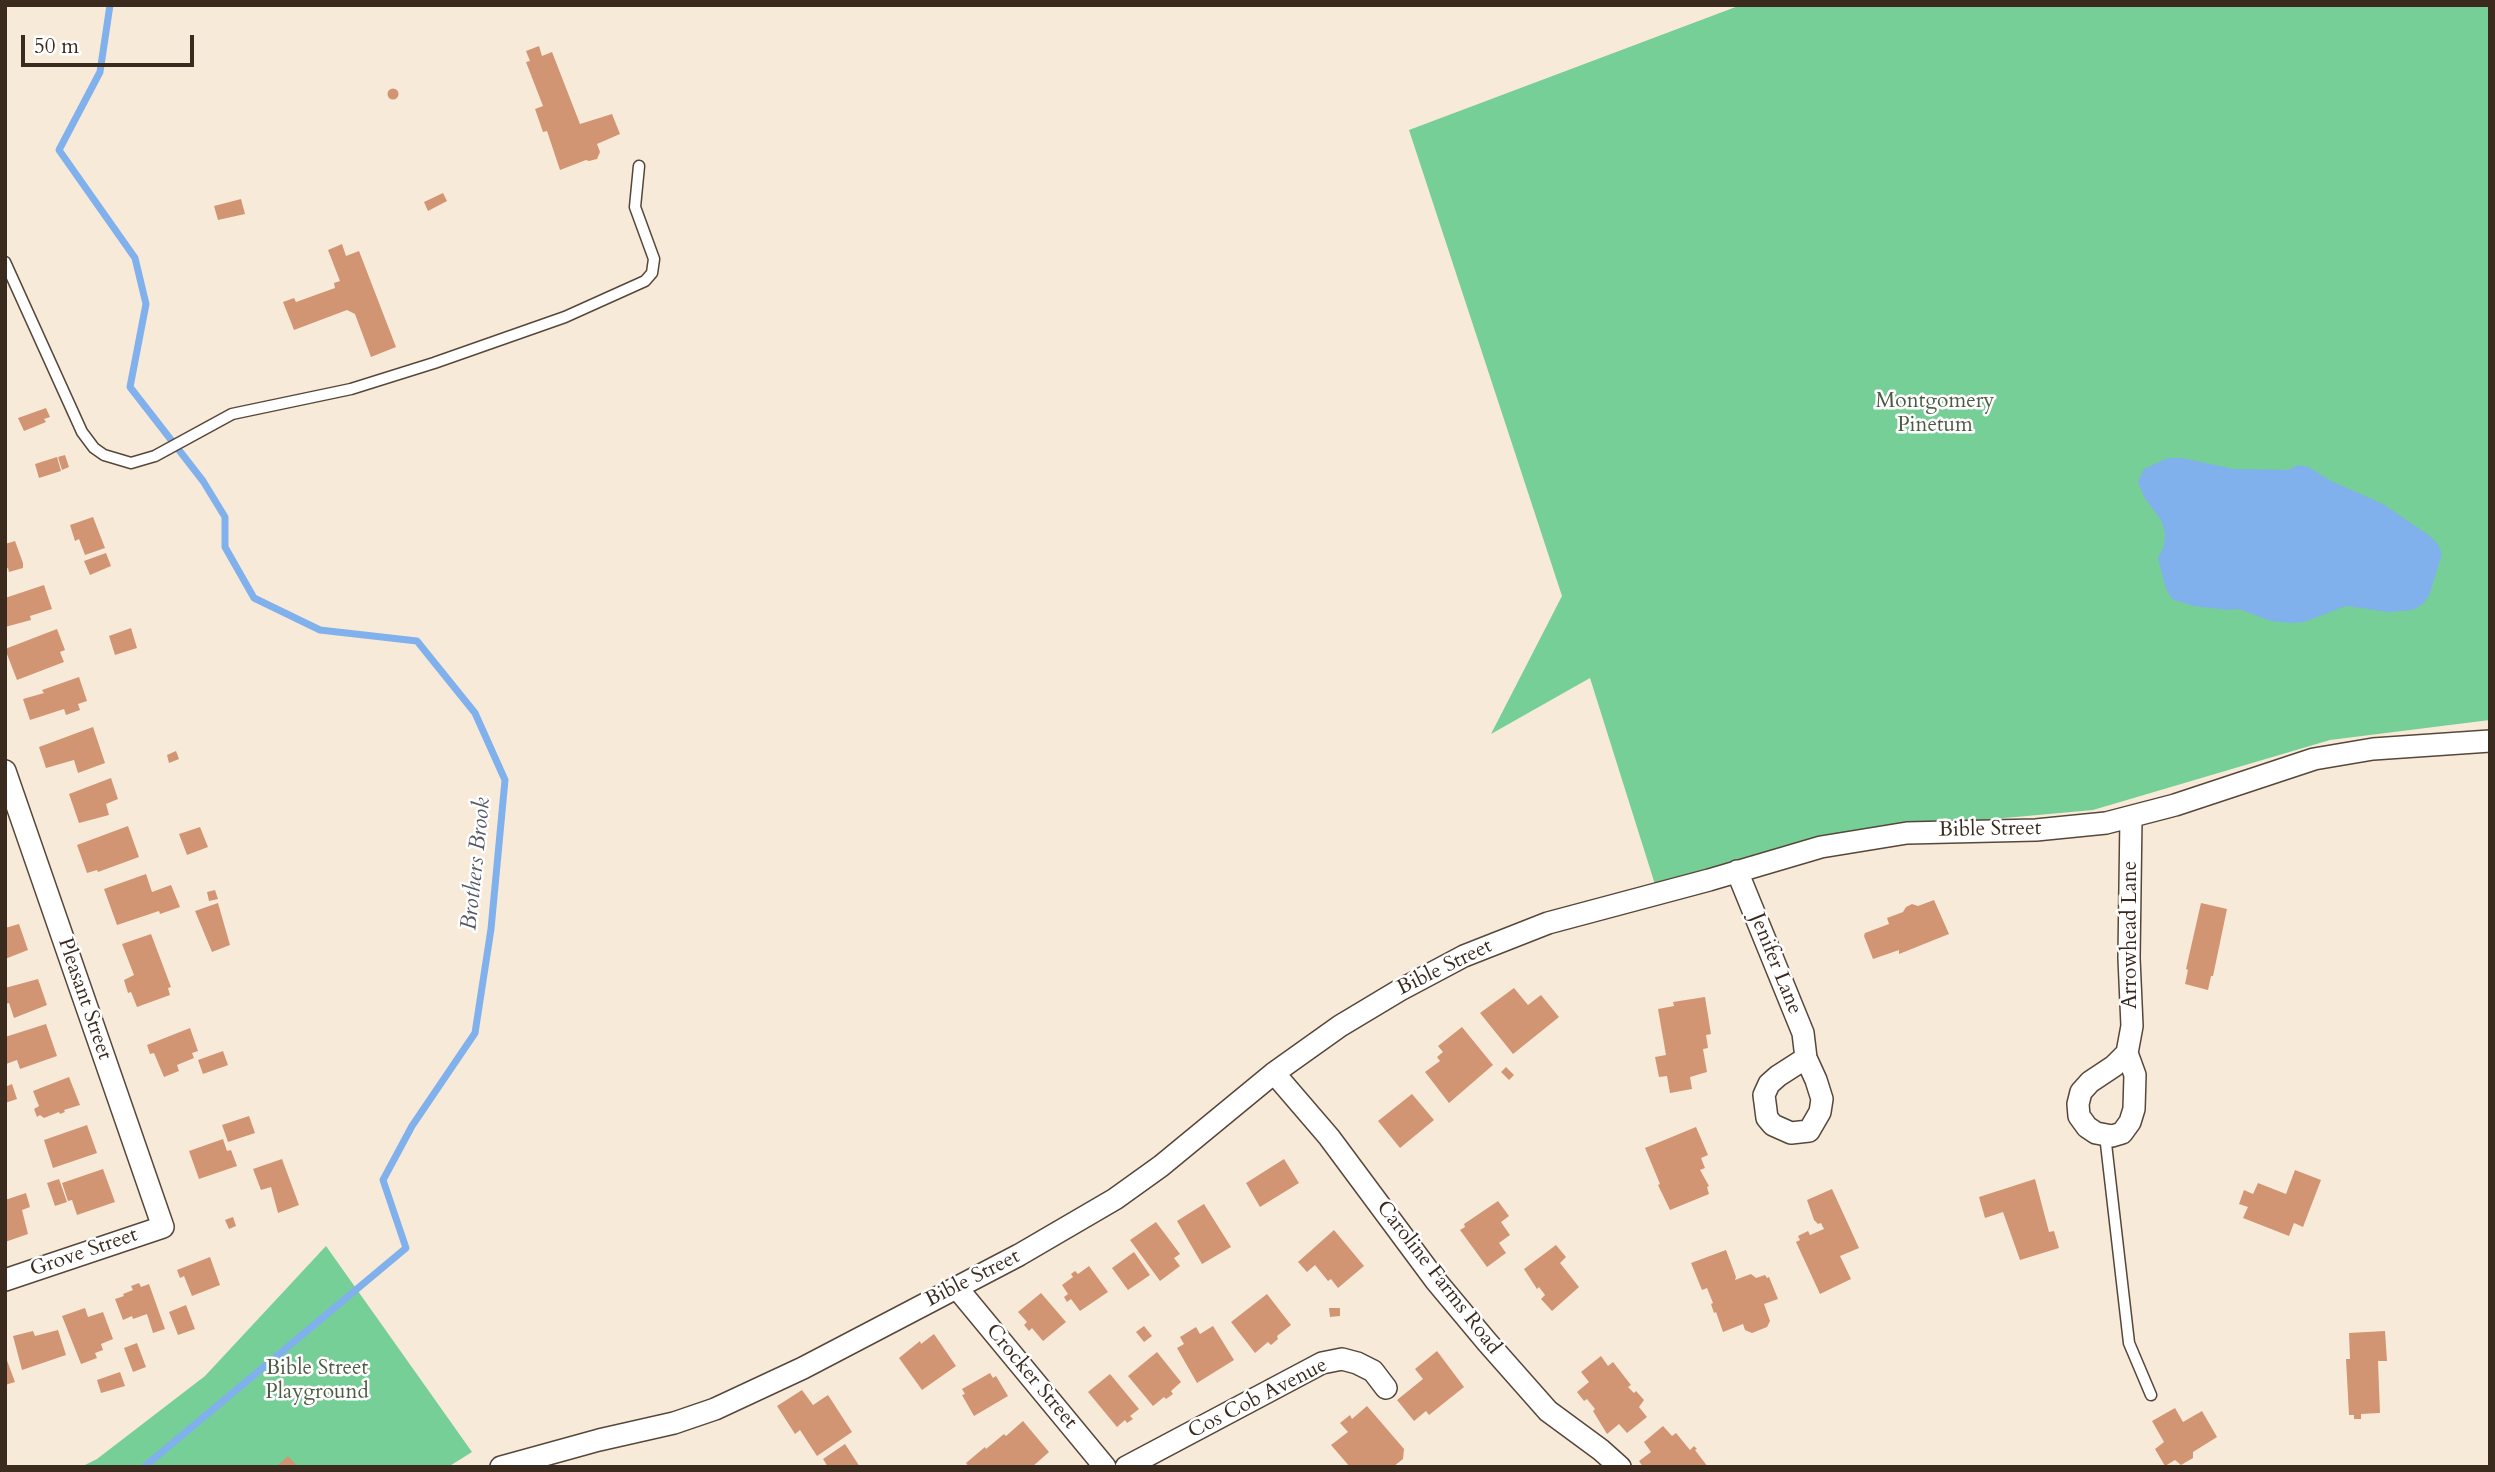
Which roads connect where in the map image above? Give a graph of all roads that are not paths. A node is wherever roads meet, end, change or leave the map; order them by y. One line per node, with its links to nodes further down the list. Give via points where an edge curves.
1 (639, 166): 2 (lane, via 635,207 654,259 645,281 565,317 435,363 352,389 232,414 155,456 131,463 104,455 89,442)
2 (5, 262)
3 (2490, 741): 5 (street, Bible Street, via 2373,749 2314,759)
4 (5, 771): 11 (street, Pleasant Street)
5 (2131, 817): 6 (street, Bible Street, via 2062,828 1891,835 1821,847); 7 (street, Arrowhead Lane, via 2132,1026)
6 (1737, 872): 8 (street, Jenifer Lane, via 1803,1033); 9 (street, Bible Street, via 1548,923 1486,947 1374,1005)
7 (2127, 1053): 10 (street, Arrowhead Lane, via 2134,1075 2134,1109 2122,1133); 10 (street, via 2090,1082 2077,1104 2087,1127)
8 (1806, 1058)
9 (1274, 1073): 13 (street, Bible Street, via 1115,1199 1054,1237); 19 (street, Caroline Farms Road, via 1487,1342 1548,1411)
10 (2105, 1135): 15 (lane, via 2129,1343)
11 (163, 1227): 12 (street, Grove Street)
12 (5, 1280)
13 (957, 1287): 16 (street, Bible Street, via 715,1409); 17 (street, Crocker Street)
14 (1386, 1388): 18 (street, Cos Cob Avenue, via 1373,1371 1357,1363 1342,1359 1322,1363)
15 (2151, 1395)
16 (501, 1467)
17 (1105, 1467)
18 (1126, 1467)
19 (1620, 1467)

